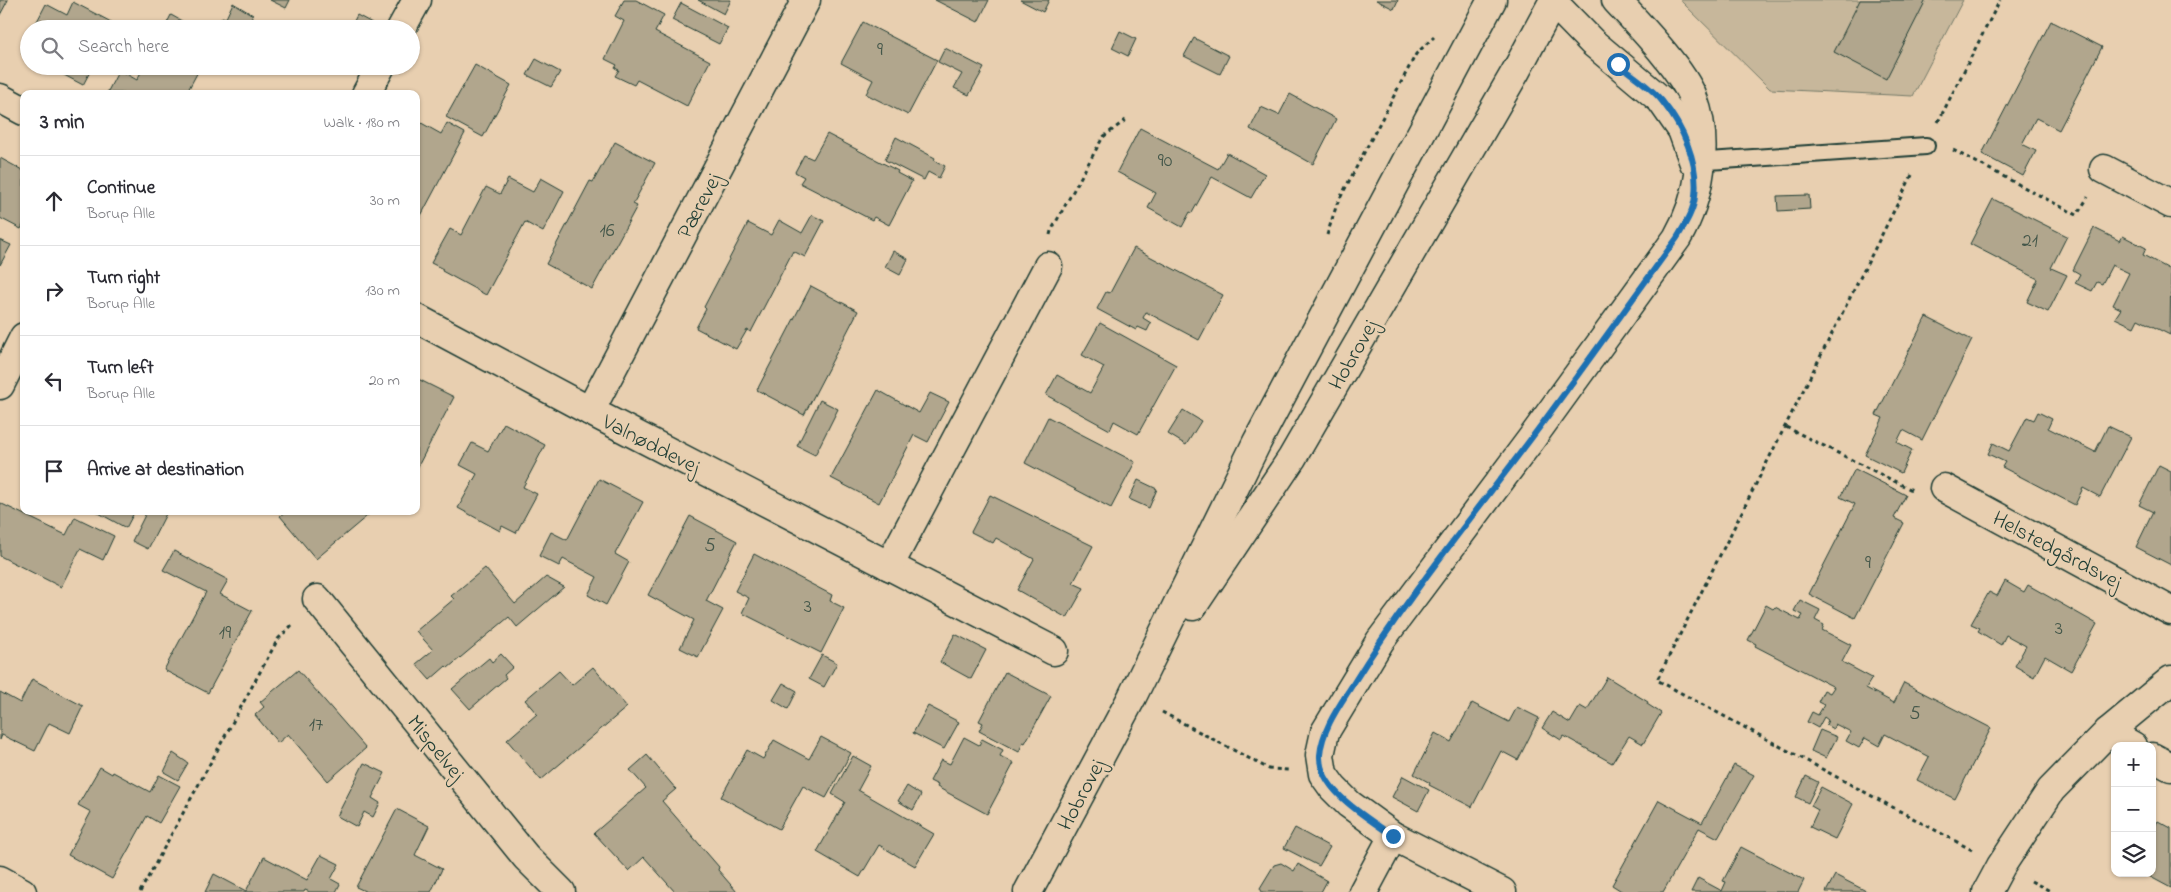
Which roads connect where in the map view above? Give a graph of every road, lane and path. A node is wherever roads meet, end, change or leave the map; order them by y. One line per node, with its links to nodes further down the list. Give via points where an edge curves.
1 (417, 0): 7 (street)
2 (806, 0): 21 (street, Pærevej)
3 (1492, 0): 29 (street, Hobrovej, via 1257,442)
4 (1616, 0): 14 (street, via 1678,72 1693,98 1700,127)
5 (2000, 0): 13 (path)
6 (1554, 1): 14 (street, via 1592,42 1661,100 1682,130); 29 (street, Hobrovej, via 1292,458)
7 (406, 20)
8 (376, 75): 9 (street)
9 (368, 90)
10 (0, 98): 11 (street)
11 (20, 109)
12 (1127, 119): 17 (path, via 1103,137 1051,231)
13 (1928, 142): 14 (lane); 15 (path, via 2077,215); 22 (path)
14 (1697, 162): 34 (street, via 1695,197 1677,238 1380,641 1325,732 1320,755)
15 (2104, 169): 16 (street)
16 (2171, 204)
17 (1048, 266): 24 (street)
18 (420, 320): 21 (street, Valnøddevej)
19 (20, 345): 20 (street)
20 (0, 385)
21 (590, 411): 24 (street, Valnøddevej)
22 (1786, 427): 23 (path, via 1931,499); 36 (path, via 1657,680)
23 (1944, 488): 26 (street, Helstedgårdsvej)
24 (889, 566): 27 (street, Valnøddevej)
25 (316, 599): 39 (path, via 278,639); 40 (street, Mispelvej, via 526,856)
26 (2171, 611)
27 (1054, 651)
28 (2171, 680): 30 (street)
29 (1132, 697): 34 (path, via 1269,769); 41 (street, Hobrovej)
30 (2108, 732): 31 (street); 36 (street, via 2051,790)
31 (2126, 742)
32 (2156, 758): 33 (street)
33 (2171, 767)
34 (1322, 768): 35 (street, via 1333,788)
35 (1393, 836): 42 (street); 43 (street)
36 (2001, 866): 44 (street)
37 (0, 880): 38 (street)
38 (22, 892)
39 (140, 892)
40 (560, 892)
41 (1028, 892)
42 (1363, 892)
43 (1502, 892)
44 (1987, 892)

